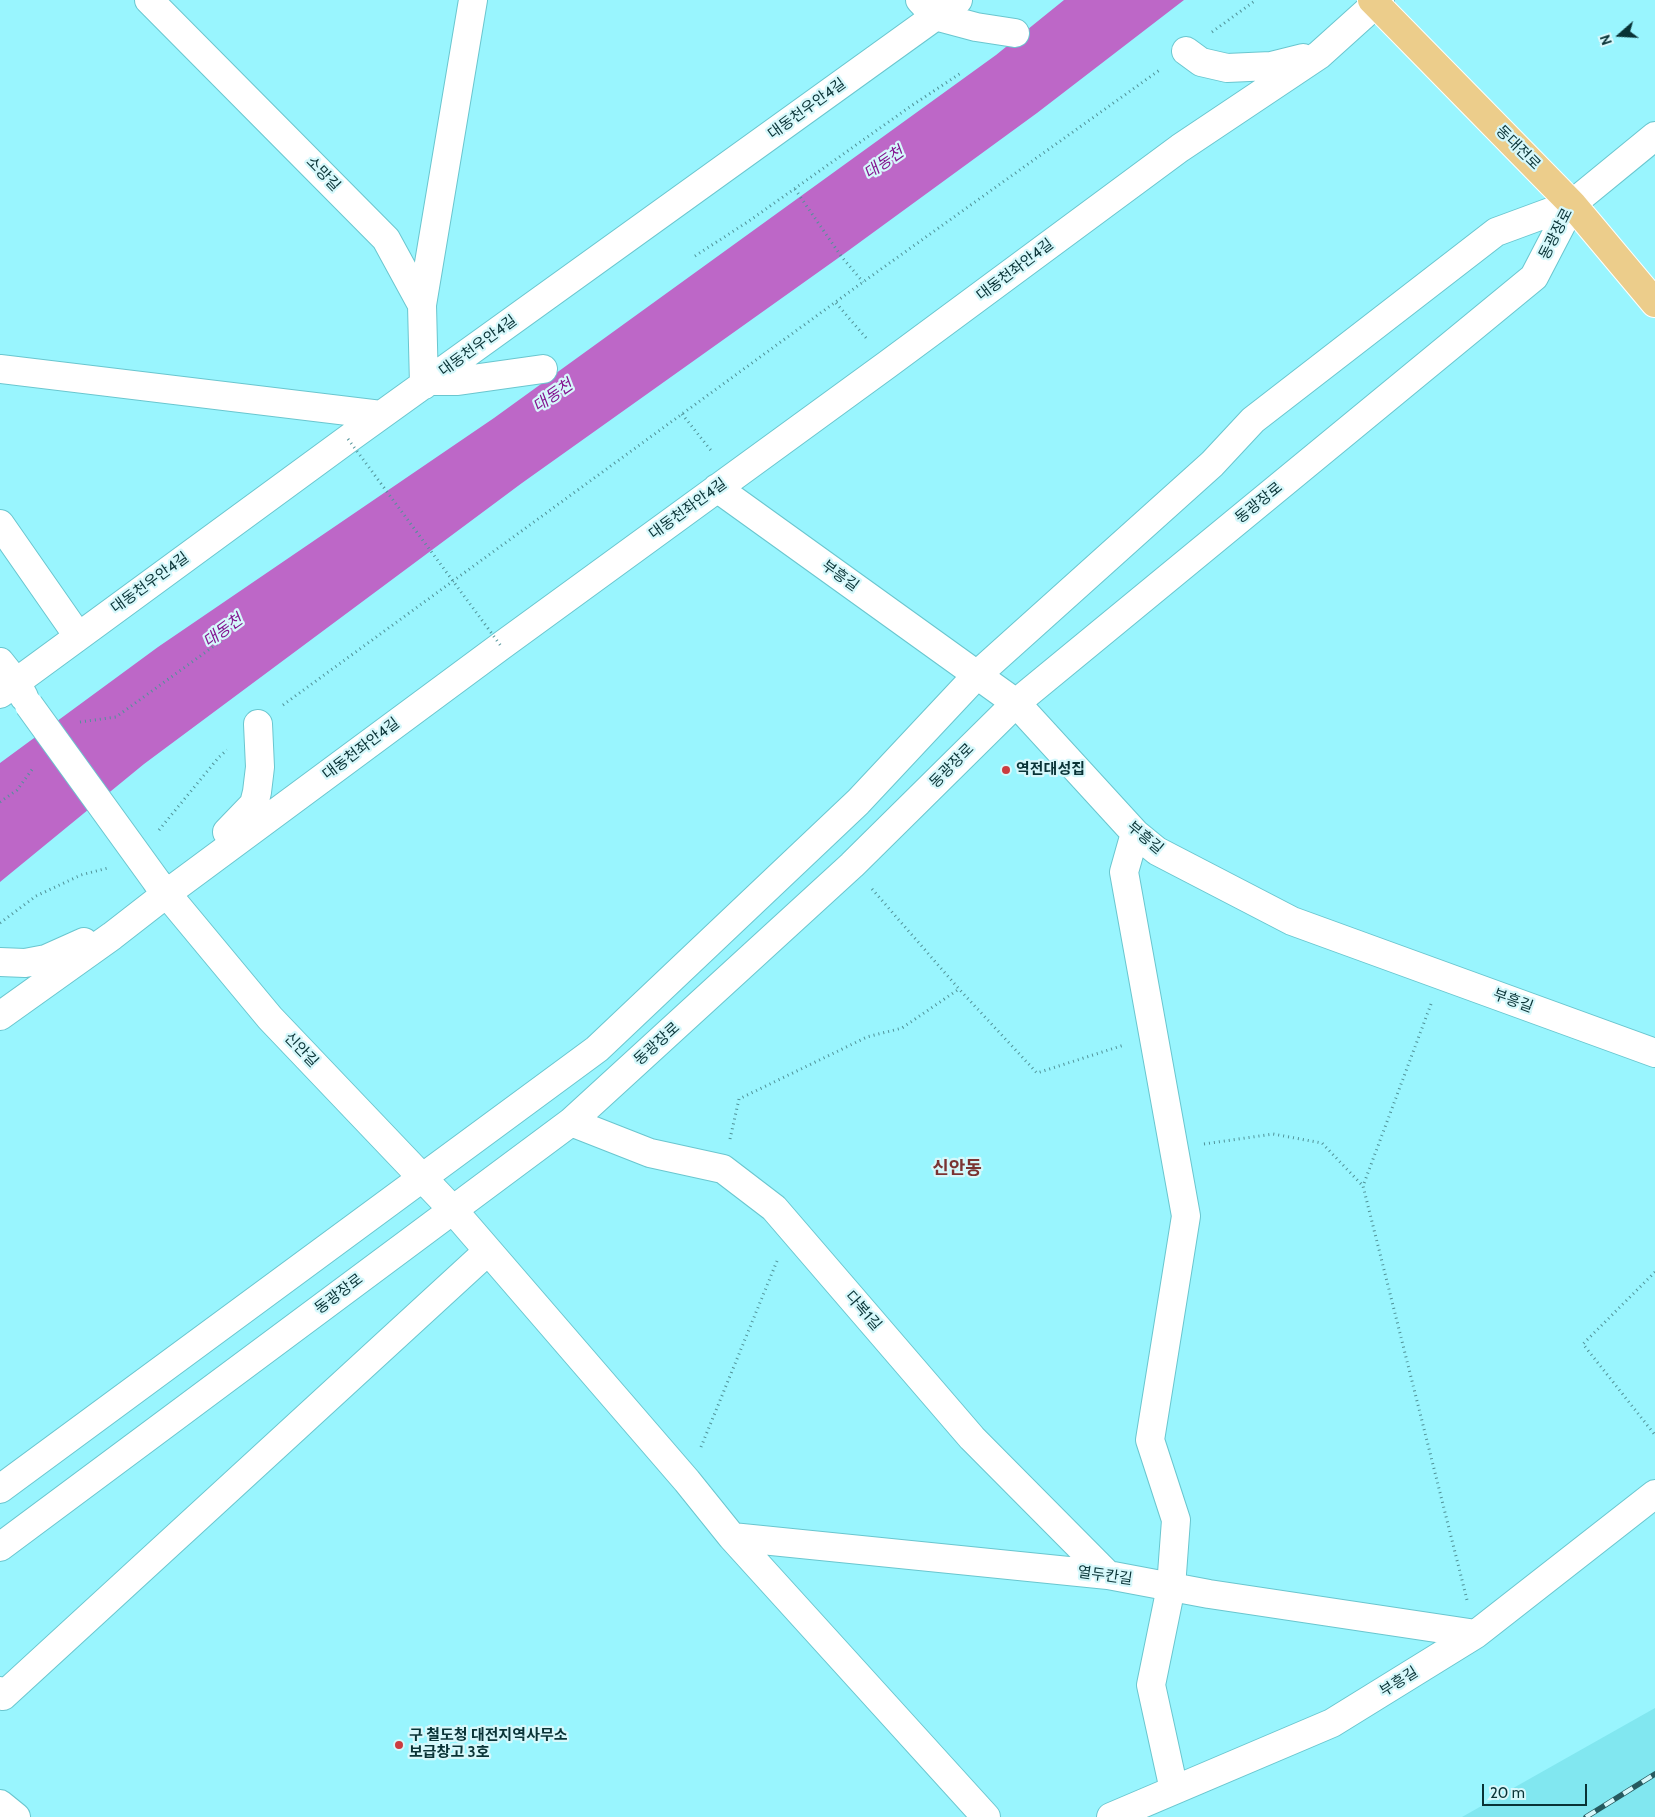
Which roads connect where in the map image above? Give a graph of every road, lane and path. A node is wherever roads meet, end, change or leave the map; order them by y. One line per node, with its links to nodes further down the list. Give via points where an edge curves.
1 (149, 0): 18 (street, 소망길, via 386,239)
2 (473, 0): 18 (street)
3 (958, 0): 6 (street, 대동천우안4길)
4 (1256, 0): 8 (path)
5 (1376, 1): 9 (street, 대동천좌안4길); 13 (main road, 동대전로)
6 (928, 8): 7 (street, via 976,27); 22 (street, 대동천우안4길)
7 (1015, 33)
8 (1186, 51): 9 (street, via 1201,62 1227,68 1271,66); 15 (path)
9 (1318, 55): 27 (street, 대동천좌안4길, via 1180,148)
10 (961, 73): 12 (path)
11 (1655, 136): 13 (street)
12 (795, 189): 14 (path); 15 (path)
13 (1572, 204): 17 (main road, 동대전로); 32 (street, 동광장로, via 1496,232 1254,420 1212,464); 34 (street, 동광장로, via 1534,277)
14 (695, 256)
15 (863, 282): 16 (path)
16 (836, 303): 19 (path); 23 (path)
17 (1655, 303)
18 (422, 305): 22 (street, 소망길)
19 (863, 334)
20 (0, 369): 24 (street)
21 (543, 370): 22 (street)
22 (427, 383): 24 (street, 대동천우안4길)
23 (682, 414): 26 (path); 36 (path)
24 (381, 415): 25 (street, 대동천우안4길)
25 (348, 439): 30 (street, 대동천우안4길); 31 (path, bridge)
26 (705, 442)
27 (717, 488): 31 (street, 대동천좌안4길); 32 (street, 부흥길)
28 (0, 524): 30 (street)
29 (232, 633): 35 (path, via 116,717)
30 (78, 636): 33 (street, 대동천우안4길)
31 (501, 646): 43 (street, 대동천좌안4길)
32 (977, 675): 34 (street, 부흥길); 55 (street, 동광장로, via 858,802 598,1049)
33 (11, 686): 43 (street, 신안길, bridge)
34 (1016, 703): 40 (street, 부흥길); 41 (street, 동광장로)
35 (79, 722)
36 (258, 724): 39 (path, via 218,757); 43 (street, via 260,768 254,804 238,822)
37 (39, 760): 38 (path, via 17,790)
38 (0, 802)
39 (158, 831)
40 (1134, 833): 47 (street, 부흥길, via 1157,851 1292,921); 50 (street, via 1124,872)
41 (852, 865): 48 (path); 52 (street, 동광장로)
42 (116, 866): 44 (path, via 81,875 36,896)
43 (162, 888): 45 (street, 대동천좌안4길); 55 (street, 신안길, via 270,1018)
44 (0, 923)
45 (112, 936): 46 (street, via 86,940 46,959 25,963); 49 (street, 대동천좌안4길)
46 (0, 962)
47 (1442, 976): 51 (street, 부흥길); 56 (path)
48 (958, 989): 50 (path, via 1037,1073); 54 (path, via 902,1028 867,1037 739,1098)
49 (0, 1016)
50 (1154, 1036): 53 (street)
51 (1655, 1052)
52 (571, 1122): 54 (street, 다복1길, via 650,1153); 57 (street, 동광장로)
53 (1174, 1149): 56 (path, via 1273,1134 1322,1143); 68 (street, via 1186,1216 1150,1440 1176,1520)
54 (723, 1169): 58 (street, 다복1길, via 774,1208)
55 (422, 1178): 57 (street, 신안길); 63 (street, 동광장로)
56 (1363, 1186): 69 (path)
57 (453, 1210): 59 (street, 신안길); 66 (street, 동광장로)
58 (791, 1228): 62 (path); 67 (street, 다복1길, via 972,1438)
59 (488, 1252): 62 (street, 신안길); 70 (street, via 3,1696)
60 (1655, 1272): 61 (path, via 1583,1344)
61 (1655, 1435)
62 (686, 1482): 65 (street, 신안길)
63 (0, 1489)
64 (1655, 1494): 69 (street, 부흥길)
65 (732, 1537): 67 (street, 열두칸길); 74 (street, 신안길)
66 (0, 1547)
67 (1108, 1575): 68 (street, 열두칸길)
68 (1171, 1587): 69 (street, 열두칸길); 71 (street, via 1151,1685)
69 (1476, 1634): 71 (street, 부흥길, via 1332,1724)
70 (0, 1691)
71 (1174, 1790): 75 (street, 부흥길)
72 (0, 1804): 73 (street)
73 (16, 1817)
74 (986, 1817)
75 (1111, 1817)

